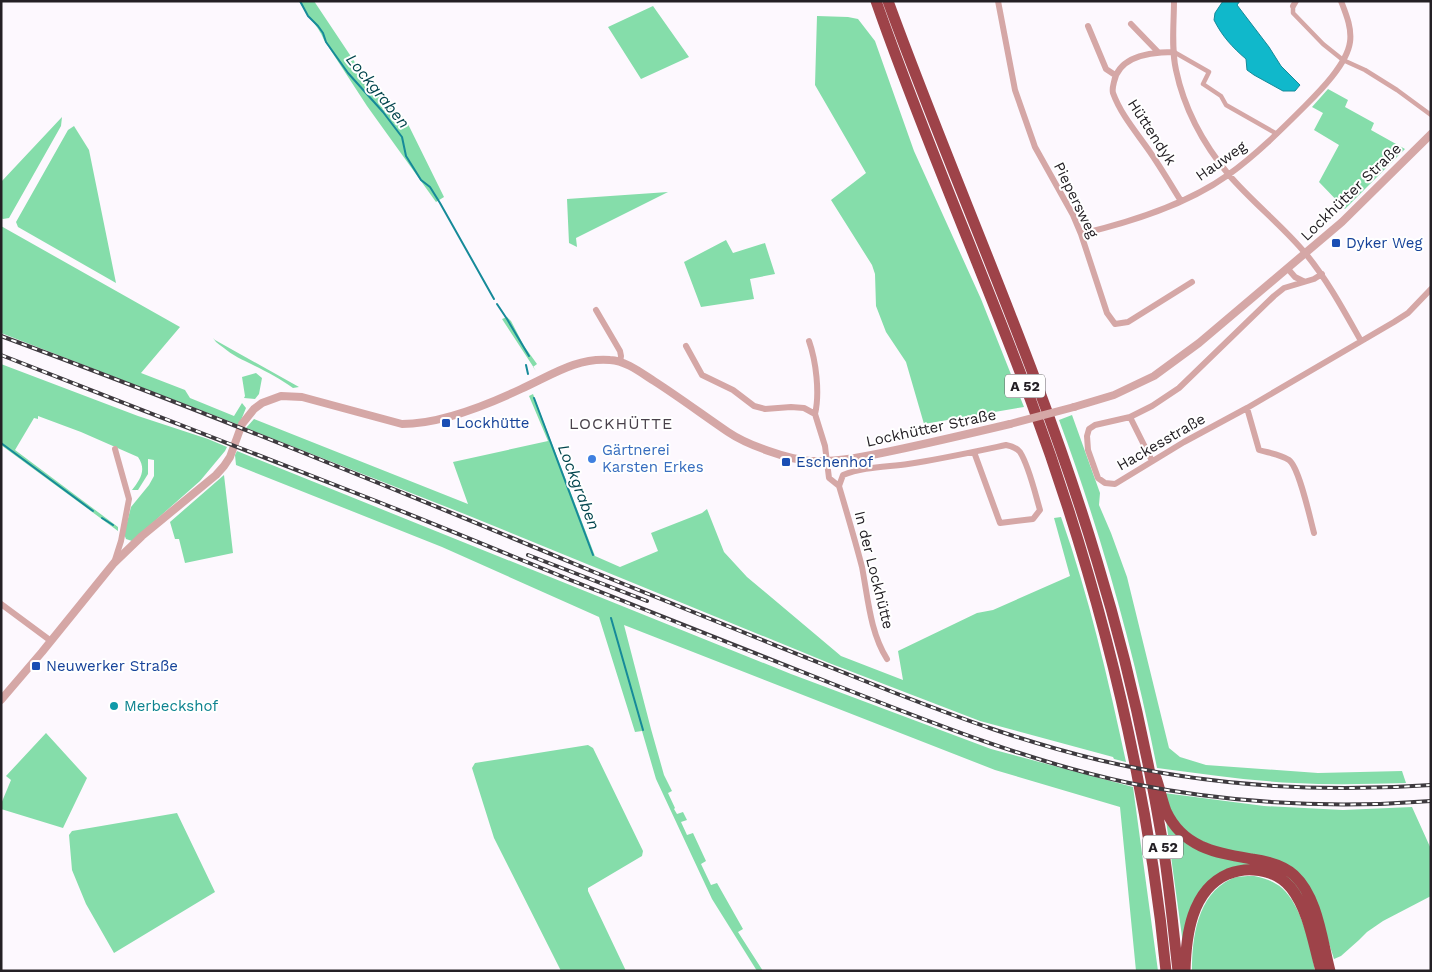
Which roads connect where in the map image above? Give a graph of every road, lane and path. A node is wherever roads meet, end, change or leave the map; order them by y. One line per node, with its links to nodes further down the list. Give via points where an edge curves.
1 (876, 1): 47 (highway, A 52, via 1032,403 1085,561 1129,732 1150,847)
2 (888, 1): 44 (highway, A 52, via 1068,470 1097,559)
3 (998, 1): 18 (street, Piepersweg, via 1015,90 1035,147)
4 (1174, 1): 10 (street)
5 (1341, 1): 11 (street, Hauweg, via 1349,24 1350,42)
6 (1294, 4): 11 (street, via 1293,13)
7 (1131, 24): 9 (street)
8 (1088, 26): 12 (street, via 1106,69)
9 (1158, 52): 10 (street); 12 (street, via 1135,58)
10 (1174, 52): 14 (street, via 1210,72 1203,84 1221,96 1226,105); 16 (street, via 1176,69 1194,121)
11 (1343, 60): 13 (street, via 1398,90); 14 (street, Hauweg, via 1330,79)
12 (1115, 74): 17 (street, Hüttendyk, via 1112,91 1121,111)
13 (1431, 115)
14 (1277, 134): 16 (street, Hauweg)
15 (1431, 134): 19 (street, Lockhütter Straße)
16 (1229, 174): 17 (street, Hauweg); 19 (street)
17 (1181, 201): 18 (street, Hauweg, via 1121,224)
18 (1081, 234): 23 (street, Piepersweg, via 1107,313 1115,324 1128,322)
19 (1306, 254): 20 (street, Lockhütter Straße); 21 (street)
20 (1288, 268): 22 (street); 35 (street, Lockhütter Straße, bridge, via 1199,343 1154,376 1114,395 1010,424 870,456)
21 (1322, 274): 22 (street); 27 (street)
22 (1303, 281): 32 (street, via 1284,288 1274,296 1179,388)
23 (1192, 282)
24 (1431, 289): 27 (street, Hackesstraße, via 1408,313)
25 (596, 310): 29 (street, via 620,351)
26 (809, 341): 31 (street, via 817,388)
27 (1361, 341): 30 (street, Hackesstraße)
28 (686, 346): 31 (street, via 702,375 733,390 754,406 765,409 804,408)
29 (620, 362): 35 (street, Lockhütter Straße, via 682,398 741,440 808,461); 39 (street, Lockhütter Straße, via 595,359 578,362 507,396 412,424 302,397 281,396 262,403 242,424 230,457 216,475)
30 (1247, 408): 36 (street, Hackesstraße); 38 (street, via 1259,450 1290,460 1297,470)
31 (815, 414): 35 (street, In der Lockhütte)
32 (1130, 417): 36 (street); 36 (street, Hackesstraße, via 1089,429 1086,436 1088,450 1098,478 1115,484)
33 (115, 449): 39 (street, via 129,499)
34 (974, 452): 34 (street, via 1006,445 1019,451 1040,510 1033,519 1000,523); 37 (street, via 951,458 854,470 843,475)
35 (828, 461): 37 (street, In der Lockhütte, via 830,478)
36 (1152, 462)
37 (839, 486): 42 (street, In der Lockhütte, via 862,568 869,607 879,642)
38 (1314, 532)
39 (114, 563): 41 (street)
40 (1, 604): 41 (street)
41 (51, 641): 43 (street)
42 (888, 659)
43 (1, 700)
44 (1140, 724): 45 (highway, via 1167,812 1177,828 1191,841 1207,849 1262,860 1294,875 1314,907); 48 (highway, A 52, via 1162,840)
45 (1324, 943): 50 (highway); 51 (highway)
46 (1319, 968): 49 (highway, via 1305,914 1290,887 1272,874 1249,869 1223,876 1203,895 1193,915 1187,940)
47 (1166, 971)
48 (1178, 971)
49 (1185, 971)
50 (1330, 971)
51 (1336, 971)

